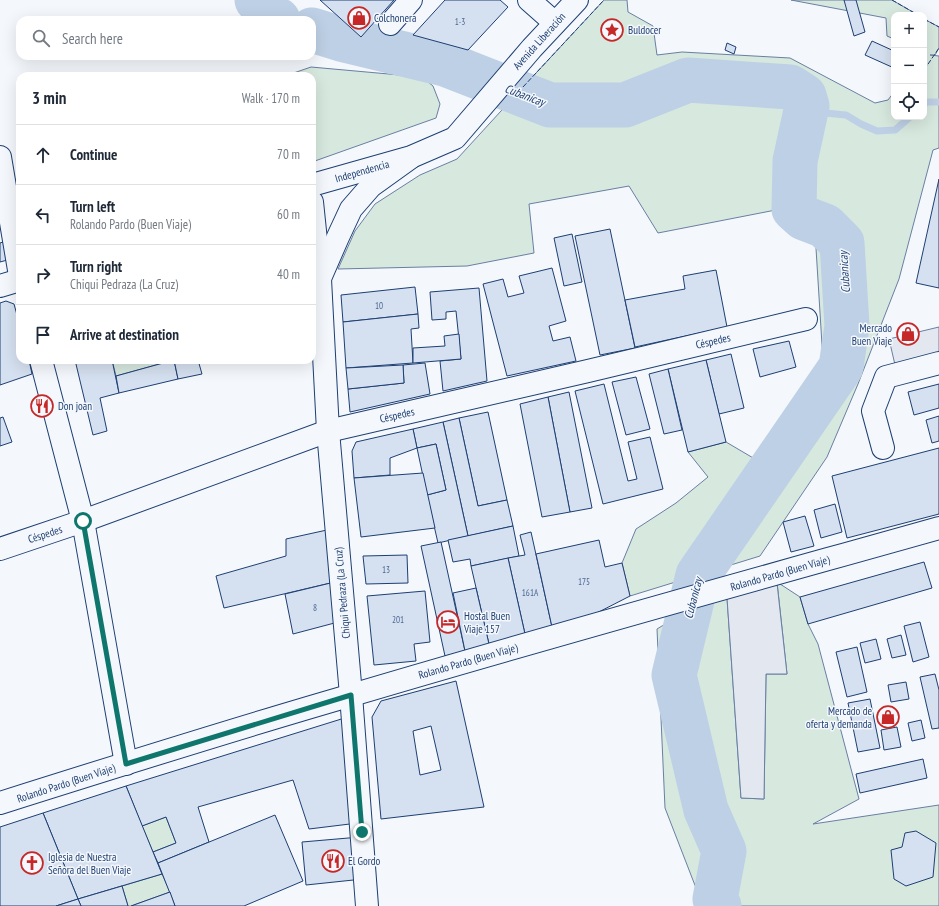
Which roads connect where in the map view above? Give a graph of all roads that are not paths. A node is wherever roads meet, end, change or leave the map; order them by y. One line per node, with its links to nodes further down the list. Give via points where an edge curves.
1 (411, 0): 5 (street)
2 (529, 0): 4 (street)
3 (577, 0): 4 (street, Avenida Liberación)
4 (555, 23): 7 (street, Avenida Liberación, via 454,138)
5 (390, 24)
6 (0, 157): 10 (street)
7 (411, 157): 8 (street, Independencia); 11 (street, Chiqui Pedraza (La Cruz), via 371,186 351,209)
8 (316, 184)
9 (316, 240): 11 (street, Chiqui Pedraza (La Cruz))
10 (16, 252)
11 (320, 279): 17 (street, Chiqui Pedraza (La Cruz))
12 (16, 281): 13 (street)
13 (0, 286)
14 (806, 319): 17 (street, Céspedes)
15 (939, 363): 18 (street, via 886,377 873,411)
16 (42, 364): 19 (street)
17 (328, 431): 19 (street, Céspedes); 22 (street, Chiqui Pedraza (La Cruz))
18 (883, 448)
19 (83, 521): 21 (street, Céspedes); 23 (street)
20 (939, 528): 22 (street, Rolando Pardo (Buen Viaje))
21 (0, 549)
22 (351, 695): 23 (street, Rolando Pardo (Buen Viaje)); 25 (street, Chiqui Pedraza (La Cruz))
23 (126, 764): 24 (street, Rolando Pardo (Buen Viaje))
24 (0, 804)
25 (367, 906)

